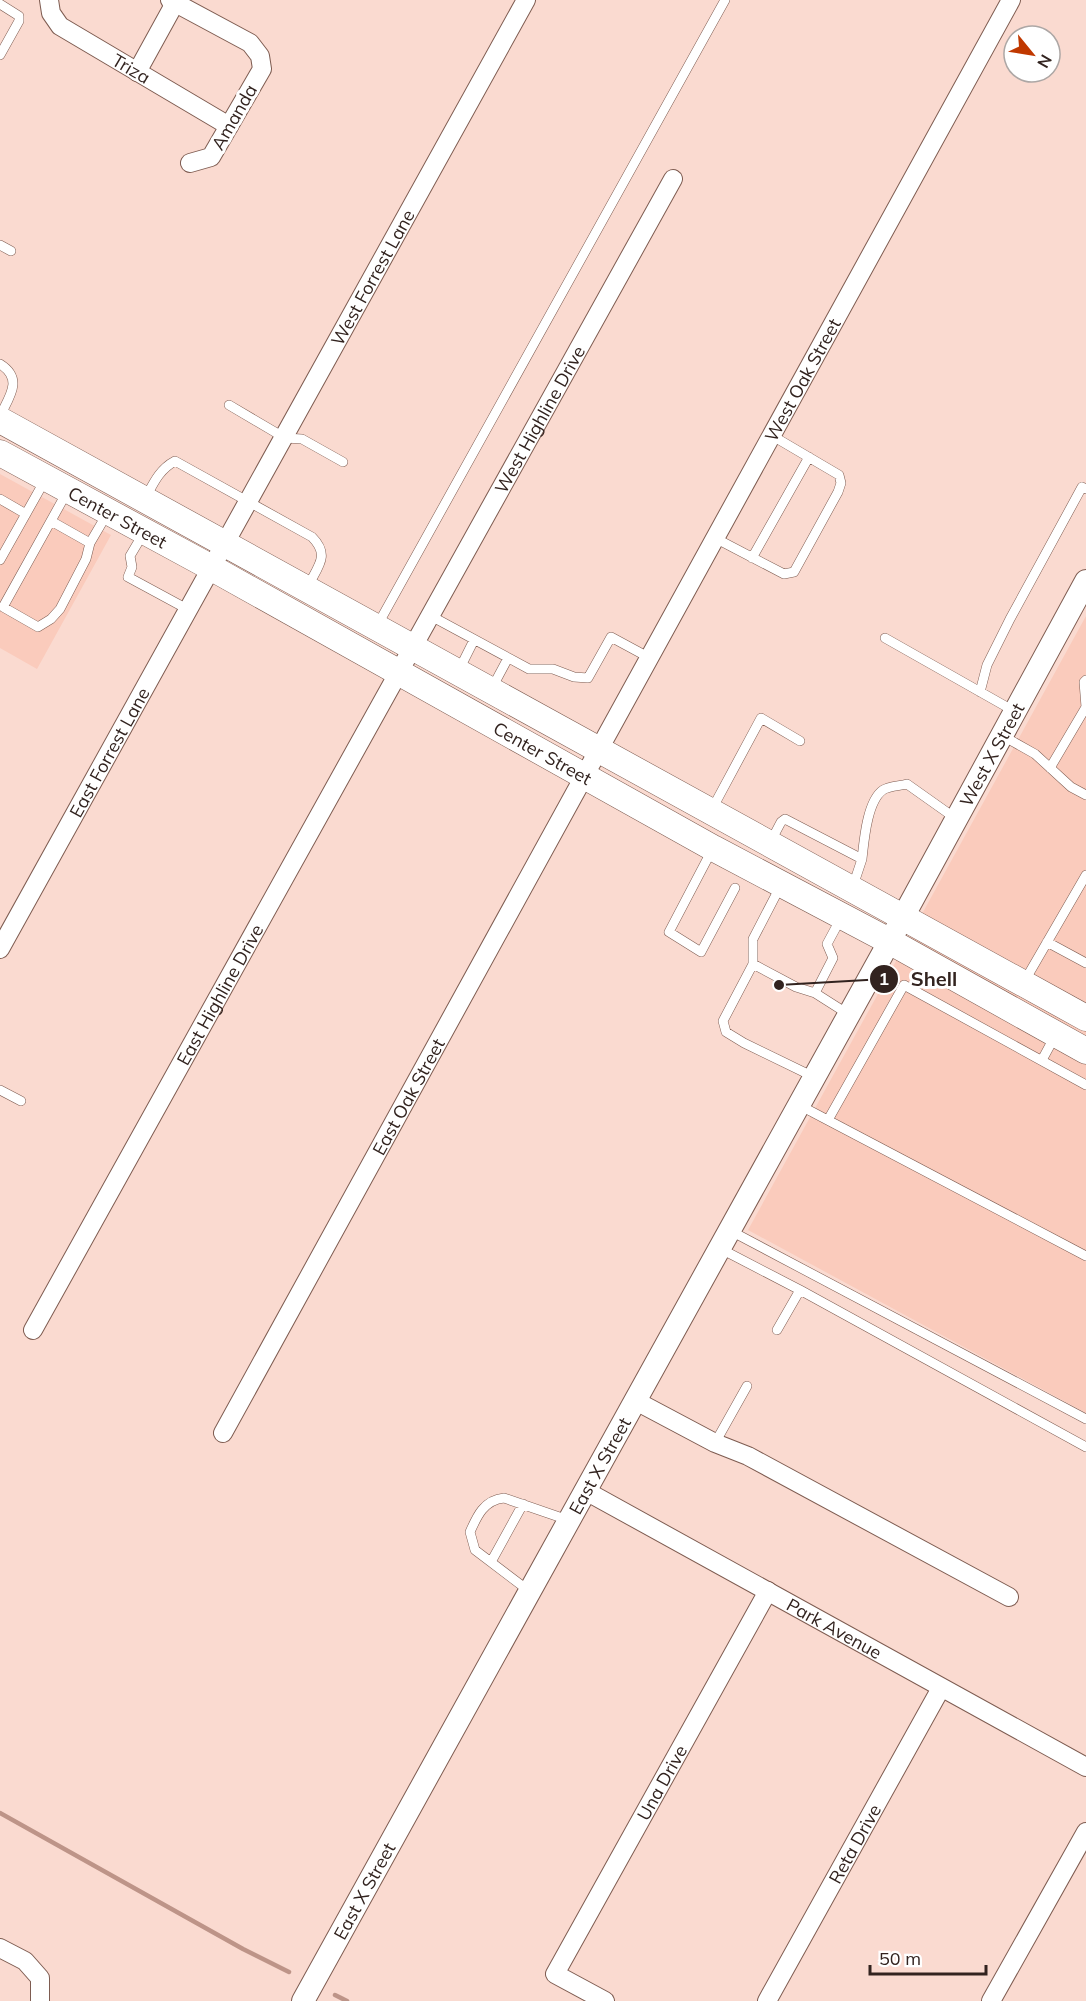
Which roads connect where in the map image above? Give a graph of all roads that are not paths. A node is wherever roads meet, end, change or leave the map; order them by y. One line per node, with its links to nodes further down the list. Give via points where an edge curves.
1 (50, 0): 8 (street, Triza, via 51,13 60,26)
2 (526, 0): 18 (street, West Forrest Lane)
3 (725, 0): 41 (lane)
4 (1011, 0): 17 (street, West Oak Street)
5 (172, 1): 8 (street); 9 (street, Amanda, via 250,43 260,56 262,69)
6 (0, 4): 7 (lane, via 19,16 19,21)
7 (0, 56)
8 (137, 72): 9 (street, Triza)
9 (229, 126): 10 (street, Amanda, via 211,156)
10 (190, 163)
11 (673, 179): 40 (street, West Highline Drive)
12 (0, 245): 13 (lane)
13 (11, 251)
14 (0, 364): 16 (lane, via 14,377)
15 (229, 405): 18 (lane)
16 (0, 418): 25 (main road, Center Street)
17 (771, 435): 20 (lane); 32 (street, West Oak Street)
18 (285, 438): 21 (lane, via 302,439); 27 (street, West Forrest Lane)
19 (0, 453): 22 (main road, Center Street)
20 (809, 457): 35 (lane); 35 (lane, via 839,475 841,483 794,572 784,574)
21 (343, 462)
22 (46, 478): 24 (main road, Center Street); 29 (lane)
23 (1086, 489): 50 (lane, via 1082,488 1010,619 987,664)
24 (68, 490): 28 (main road, Center Street); 30 (lane)
25 (145, 499): 27 (lane, via 158,475 175,461); 34 (main road, Center Street)
26 (0, 500): 29 (lane)
27 (249, 502): 34 (street, West Forrest Lane); 38 (lane, via 318,543 323,557)
28 (108, 512): 31 (main road, Center Street); 33 (lane)
29 (26, 514): 36 (lane)
30 (51, 521): 33 (lane); 33 (lane, via 3,607 38,627 60,609)
31 (144, 531): 34 (main road, Center Street); 39 (lane, via 130,556 132,567 128,577)
32 (715, 538): 35 (lane); 44 (street, West Oak Street)
33 (90, 543)
34 (219, 556): 38 (main road, Center Street); 39 (street, East Forrest Lane); 46 (main road, Center Street)
35 (752, 558)
36 (0, 560)
37 (1086, 581): 51 (street, West X Street)
38 (307, 588): 41 (main road, Center Street)
39 (189, 610): 69 (street, East Forrest Lane)
40 (432, 616): 43 (lane); 46 (street, West Highline Drive)
41 (377, 626): 46 (main road, Center Street)
42 (885, 638): 50 (lane)
43 (474, 640): 45 (lane); 47 (lane)
44 (648, 657): 45 (lane, via 611,637 588,678 553,669 529,669); 54 (street, West Oak Street)
45 (508, 658): 49 (lane)
46 (407, 660): 47 (main road, Center Street); 54 (main road, Center Street); 88 (street, East Highline Drive)
47 (458, 671): 49 (main road, Center Street)
48 (1086, 680): 55 (lane, via 1086,707)
49 (491, 690): 54 (main road, Center Street)
50 (980, 692): 51 (lane)
51 (1014, 711): 52 (street, West X Street)
52 (1001, 735): 55 (lane, via 1035,754); 58 (street, West X Street)
53 (800, 741): 57 (lane, via 761,718)
54 (591, 761): 57 (main road, Center Street); 60 (main road, Center Street); 93 (street, East Oak Street)
55 (1050, 768): 56 (lane)
56 (1086, 795)
57 (711, 810): 59 (main road, Center Street)
58 (956, 818): 61 (lane, via 907,784 884,790 875,799); 67 (street, West X Street)
59 (769, 843): 61 (lane, via 785,819); 65 (main road, Center Street)
60 (713, 848): 63 (main road, Center Street); 64 (lane, via 669,932 701,952)
61 (862, 859): 65 (lane)
62 (1086, 875): 68 (lane)
63 (782, 884): 66 (main road, Center Street); 71 (lane, via 753,939)
64 (735, 888)
65 (852, 889): 67 (main road, Center Street)
66 (842, 916): 67 (main road, Center Street); 73 (lane, via 827,944 833,958)
67 (896, 929): 72 (main road, Center Street); 74 (street, East X Street); 76 (main road, Center Street)
68 (1047, 942): 70 (lane); 72 (lane)
69 (0, 949)
70 (1086, 963)
71 (753, 964): 73 (lane); 79 (lane, via 723,1021 726,1032)
72 (1023, 984): 75 (main road, Center Street)
73 (815, 993): 74 (lane)
74 (848, 1014): 79 (street, East X Street)
75 (1086, 1018)
76 (1056, 1034): 77 (main road, Center Street); 78 (lane)
77 (1086, 1051)
78 (1042, 1060): 80 (lane); 84 (lane, via 904,985)
79 (814, 1077): 83 (street, East X Street)
80 (1086, 1085)
81 (0, 1090): 82 (lane)
82 (21, 1101)
83 (798, 1105): 84 (lane); 85 (street, East X Street)
84 (828, 1120): 86 (lane)
85 (724, 1239): 87 (lane); 91 (street, East X Street); 92 (lane)
86 (1086, 1256)
87 (800, 1290): 89 (lane); 95 (lane)
88 (33, 1330)
89 (777, 1330)
90 (747, 1386): 94 (lane)
91 (634, 1400): 94 (street); 96 (street, East X Street)
92 (1086, 1419)
93 (223, 1433)
94 (715, 1443): 102 (street, via 748,1456)
95 (1086, 1447)
96 (584, 1490): 98 (street, East X Street); 100 (street, Park Avenue)
97 (523, 1504): 98 (lane); 99 (lane); 99 (lane, via 494,1499 480,1510 470,1532 475,1550)
98 (568, 1520): 101 (street, East X Street)
99 (491, 1562): 101 (lane)
100 (768, 1591): 103 (street, Park Avenue); 109 (street, Una Drive, via 555,1974)
101 (529, 1592): 108 (street, East X Street)
102 (1009, 1596)
103 (941, 1688): 104 (street, Park Avenue); 110 (street, Reta Drive)
104 (1086, 1767)
105 (1086, 1832): 111 (street)
106 (0, 1948): 107 (street, via 25,1962 40,1978)
107 (40, 2001)
108 (303, 2001)
109 (605, 2001)
110 (767, 2001)
111 (991, 2001)

